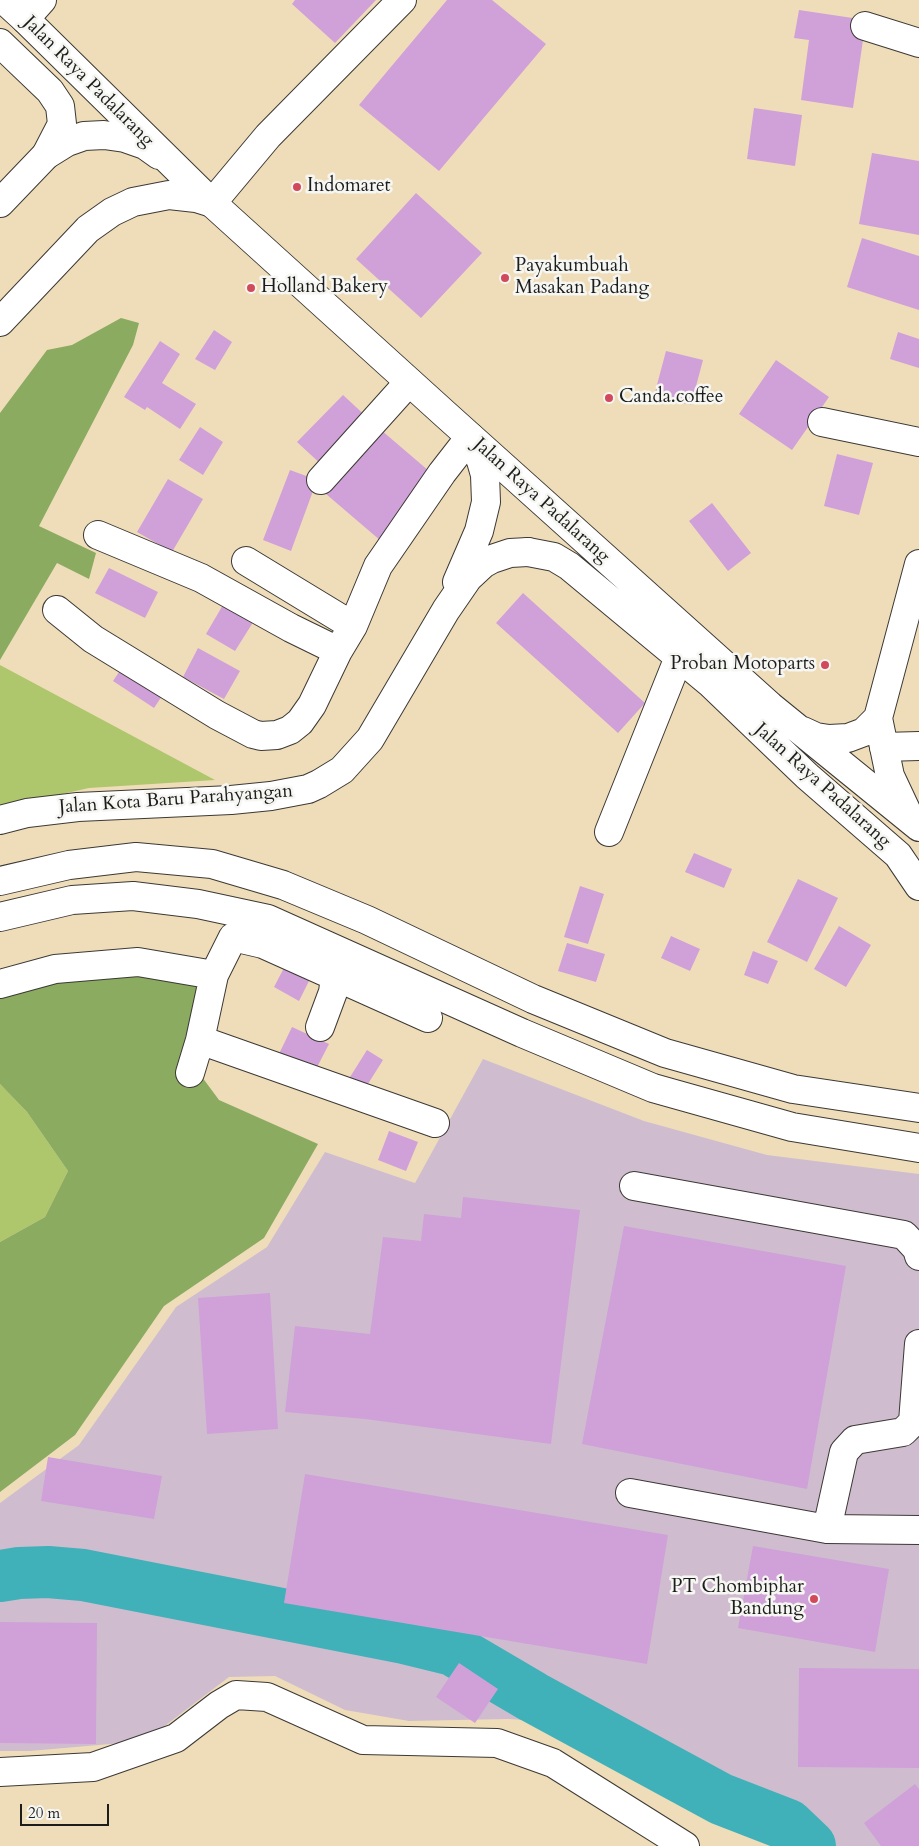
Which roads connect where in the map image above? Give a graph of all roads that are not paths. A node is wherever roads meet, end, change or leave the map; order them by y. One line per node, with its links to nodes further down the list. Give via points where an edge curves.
1 (4, 0): 3 (main road, Jalan Raya Padalarang)
2 (402, 0): 10 (main road, via 268,136)
3 (34, 9): 8 (main road, Jalan Raya Padalarang)
4 (865, 26): 6 (main road)
5 (0, 43): 7 (main road, Jalan Raya Padalarang, via 50,91 60,106 62,124)
6 (919, 43)
7 (46, 155): 8 (main road, Jalan Raya Padalarang, via 75,139 104,135 134,140); 9 (main road)
8 (172, 164): 10 (main road, Jalan Raya Padalarang)
9 (0, 203)
10 (212, 203): 11 (main road, via 169,195 133,202 112,212 88,229); 12 (main road, Jalan Raya Padalarang)
11 (0, 322)
12 (409, 382): 14 (main road, Jalan Raya Padalarang); 16 (main road)
13 (822, 422): 15 (main road)
14 (470, 437): 22 (main road, via 378,566); 25 (main road, Jalan Kota Baru Parahyangan, via 485,475 484,517 467,563); 27 (main road, Jalan Raya Padalarang)
15 (919, 442)
16 (321, 480)
17 (98, 535): 23 (main road, via 201,578)
18 (528, 552): 24 (main road, Jalan Raya Padalarang, via 554,557 569,566); 25 (main road, Jalan Kota Baru Parahyangan, via 501,555 476,570 454,598)
19 (246, 561): 22 (main road)
20 (919, 564): 26 (main road)
21 (58, 610): 23 (main road, via 93,639 157,680 261,736 277,735 300,722 312,705)
22 (353, 626): 23 (main road)
23 (338, 651)
24 (679, 657): 32 (main road); 34 (main road, Jalan Raya Padalarang, via 898,855)
25 (413, 667): 30 (main road, Jalan Kota Baru Parahyangan, via 356,755 331,778 308,789 231,800 78,807)
26 (878, 718): 27 (main road, via 864,732 848,738 829,739); 29 (main road)
27 (796, 729): 31 (main road, Jalan Raya Padalarang)
28 (919, 746): 29 (main road)
29 (884, 747): 31 (main road, via 890,776)
30 (0, 820)
31 (915, 823)
32 (609, 832)
33 (0, 881): 43 (main road, via 69,865 136,857 212,864 283,885 367,920 533,999 674,1055 793,1089)
34 (919, 886)
35 (0, 917): 45 (main road, via 72,900 133,896 198,904 268,919 522,1033 654,1088 792,1127)
36 (214, 975): 37 (main road, via 233,937 263,944); 38 (main road, via 138,962 55,969); 41 (main road)
37 (335, 977): 39 (main road); 40 (main road, via 334,992)
38 (0, 984)
39 (428, 1018)
40 (320, 1027)
41 (200, 1040): 42 (main road); 44 (main road)
42 (190, 1073)
43 (919, 1108)
44 (435, 1123)
45 (919, 1148)
46 (634, 1186): 47 (main road, via 904,1235)
47 (919, 1256)
48 (919, 1344): 50 (main road, via 913,1422 903,1432 855,1440 844,1452)
49 (630, 1493): 50 (main road)
50 (827, 1529): 51 (main road)
51 (919, 1530)
52 (0, 1772): 53 (main road, via 93,1767 176,1738 236,1694 267,1697 363,1740 497,1743 553,1763)
53 (685, 1846)

